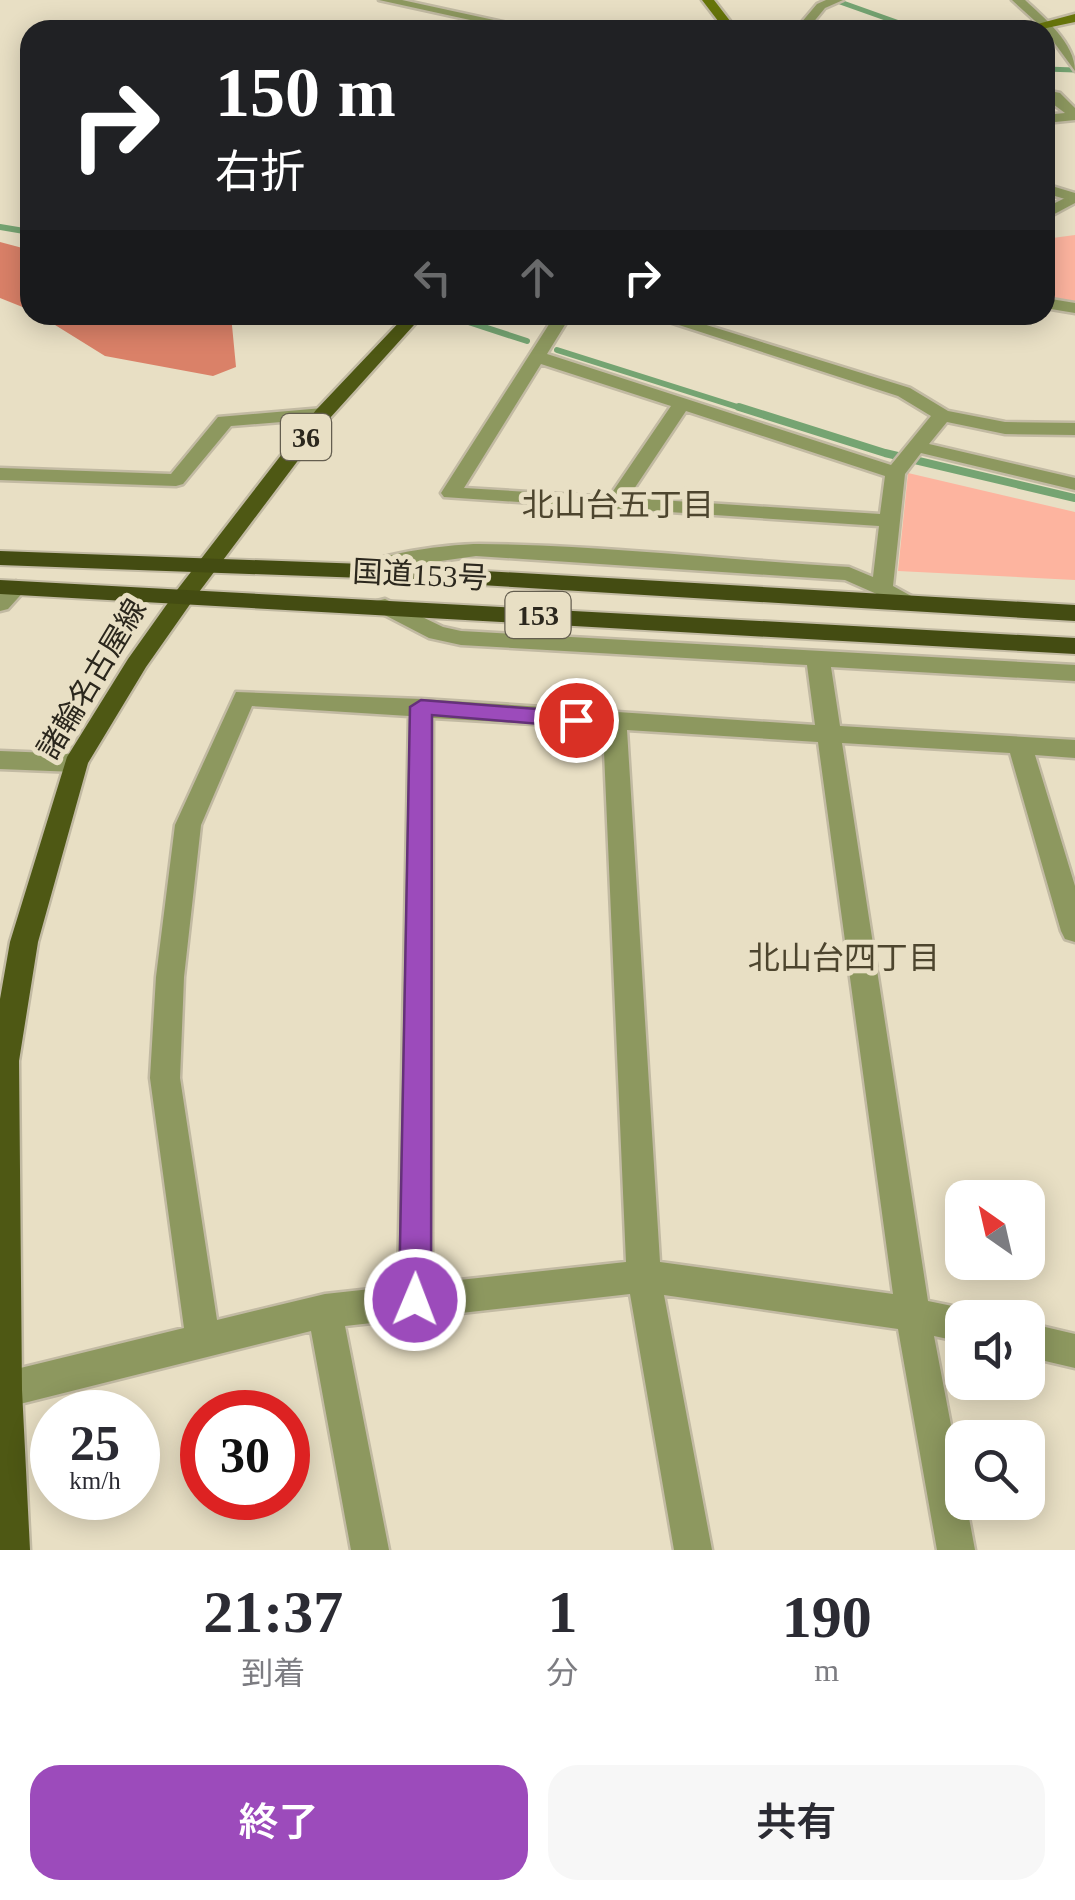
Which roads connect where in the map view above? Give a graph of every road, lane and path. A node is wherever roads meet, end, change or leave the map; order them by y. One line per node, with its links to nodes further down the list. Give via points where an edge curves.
1 (708, 0): 6 (main road)
2 (837, 0): 7 (street)
3 (1018, 0): 8 (street)
4 (396, 1): 5 (street)
5 (486, 20)
6 (723, 20)
7 (809, 20)
8 (1040, 20)
9 (1055, 39): 10 (street)
10 (1075, 67)
11 (1069, 102): 12 (street)
12 (1075, 116)
13 (406, 325): 18 (main road, 36)
14 (556, 325): 16 (street)
15 (698, 325): 19 (street, via 904,392)
16 (535, 356): 17 (street); 24 (street, via 452,492)
17 (682, 404): 21 (street); 24 (street)
18 (323, 414): 22 (street, via 225,421 176,480); 27 (main road, 36)
19 (942, 415): 20 (street, via 1005,428); 21 (street)
20 (1075, 430)
21 (905, 459): 23 (street); 25 (street)
22 (0, 474)
23 (1075, 484)
24 (615, 503): 25 (street)
25 (890, 521): 29 (street)
26 (0, 558): 27 (highway, 国道153号 / 153)
27 (208, 568): 28 (highway, 国道153号 / 153); 31 (main road, 諸輪名古屋線 / 36)
28 (364, 572): 29 (street, via 476,550 849,574); 32 (highway, 国道153号 / 153)
29 (882, 588): 32 (street)
30 (5, 593): 31 (highway, 国道153号 / 153)
31 (185, 595): 33 (highway, 国道153号 / 153); 44 (main road, 諸輪名古屋線 / 36)
32 (913, 603): 34 (highway, 国道153号 / 153)
33 (385, 606): 35 (highway, 国道153号 / 153); 36 (street, via 437,634 461,638)
34 (1075, 613)
35 (1075, 646)
36 (818, 659): 37 (street); 40 (street)
37 (1075, 674)
38 (421, 707): 39 (street); 47 (street); 51 (street, via 244,698 188,825 164,1078)
39 (614, 723): 40 (street); 46 (street)
40 (826, 733): 41 (street); 49 (street)
41 (1020, 746): 42 (street); 45 (street)
42 (1075, 749)
43 (0, 760): 44 (street)
44 (76, 764): 54 (main road, 諸輪名古屋線 / 36, via 24,942 4,1061)
45 (1075, 931)
46 (644, 1276): 47 (street); 49 (street); 57 (street)
47 (415, 1300): 48 (street)
48 (325, 1311): 51 (street); 56 (street)
49 (912, 1314): 50 (street); 58 (street)
50 (945, 1321)
51 (203, 1340): 54 (street)
52 (1045, 1344): 53 (street)
53 (1075, 1351)
54 (2, 1391): 55 (main road, 諸輪名古屋線 / 36)
55 (11, 1550)
56 (370, 1550)
57 (693, 1550)
58 (956, 1550)

